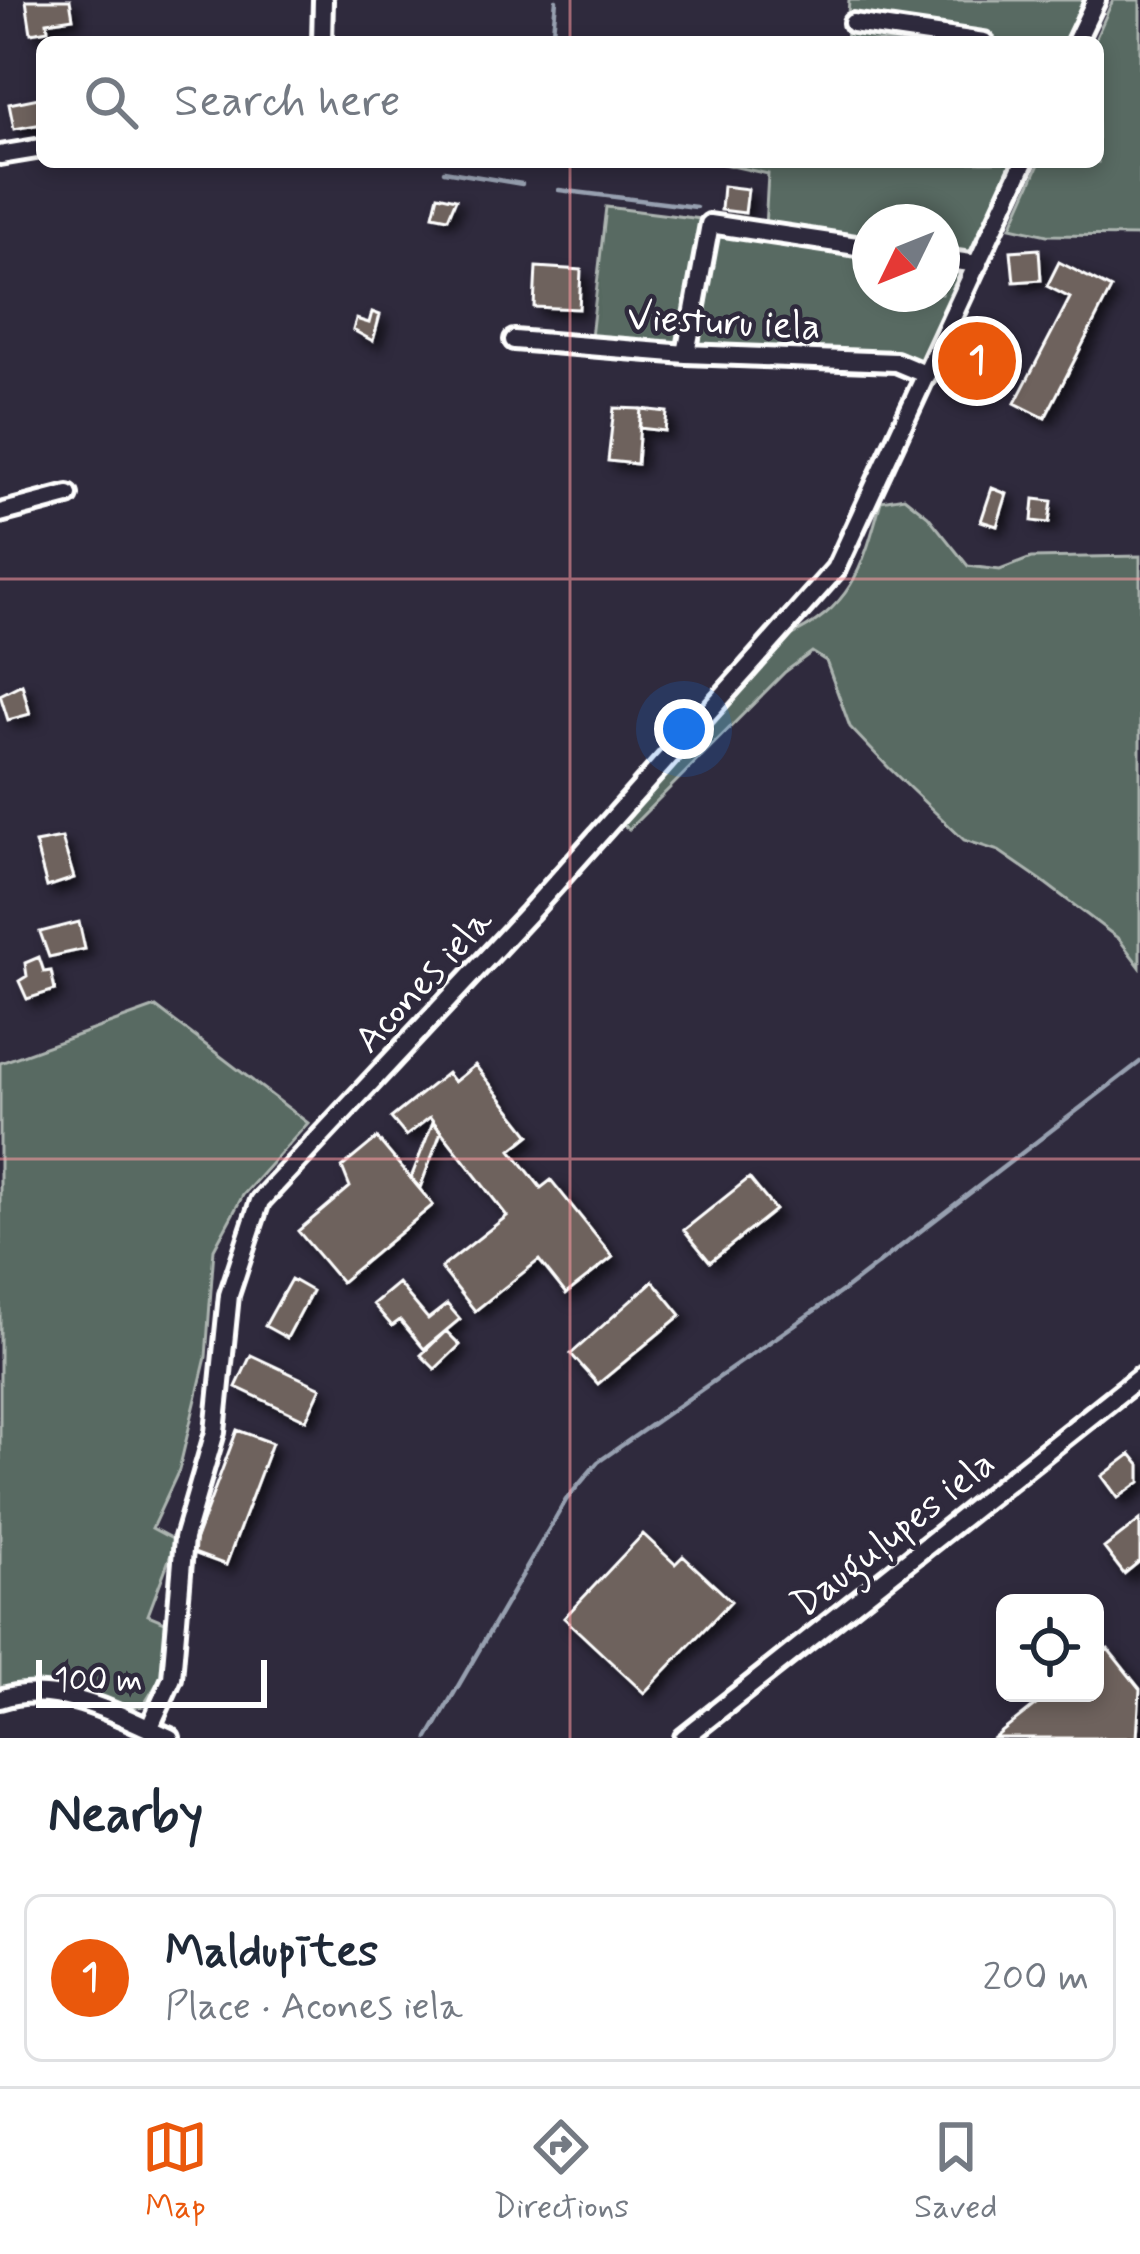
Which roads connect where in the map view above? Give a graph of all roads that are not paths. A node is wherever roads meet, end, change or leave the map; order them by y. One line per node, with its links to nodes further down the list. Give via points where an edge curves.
1 (323, 0): 4 (street)
2 (1096, 0): 6 (street)
3 (853, 23): 5 (street)
4 (322, 36)
5 (943, 36)
6 (1079, 36)
7 (36, 149): 8 (street)
8 (0, 155)
9 (1021, 168): 12 (street, Acones iela)
10 (852, 245): 14 (street, via 710,224)
11 (960, 262): 12 (street)
12 (978, 264): 15 (street, Acones iela)
13 (514, 340): 14 (street, Viesturu iela)
14 (686, 354): 15 (street, Viesturu iela, via 896,362)
15 (927, 375): 20 (street, Acones iela, via 836,569 810,603 260,1201 230,1295 215,1432 184,1538 172,1678)
16 (68, 495): 17 (street)
17 (0, 513)
18 (1140, 1377): 22 (street, Dauguļupes iela)
19 (0, 1700): 20 (street, via 58,1695)
20 (149, 1729): 21 (street)
21 (170, 1738)
22 (684, 1738)

